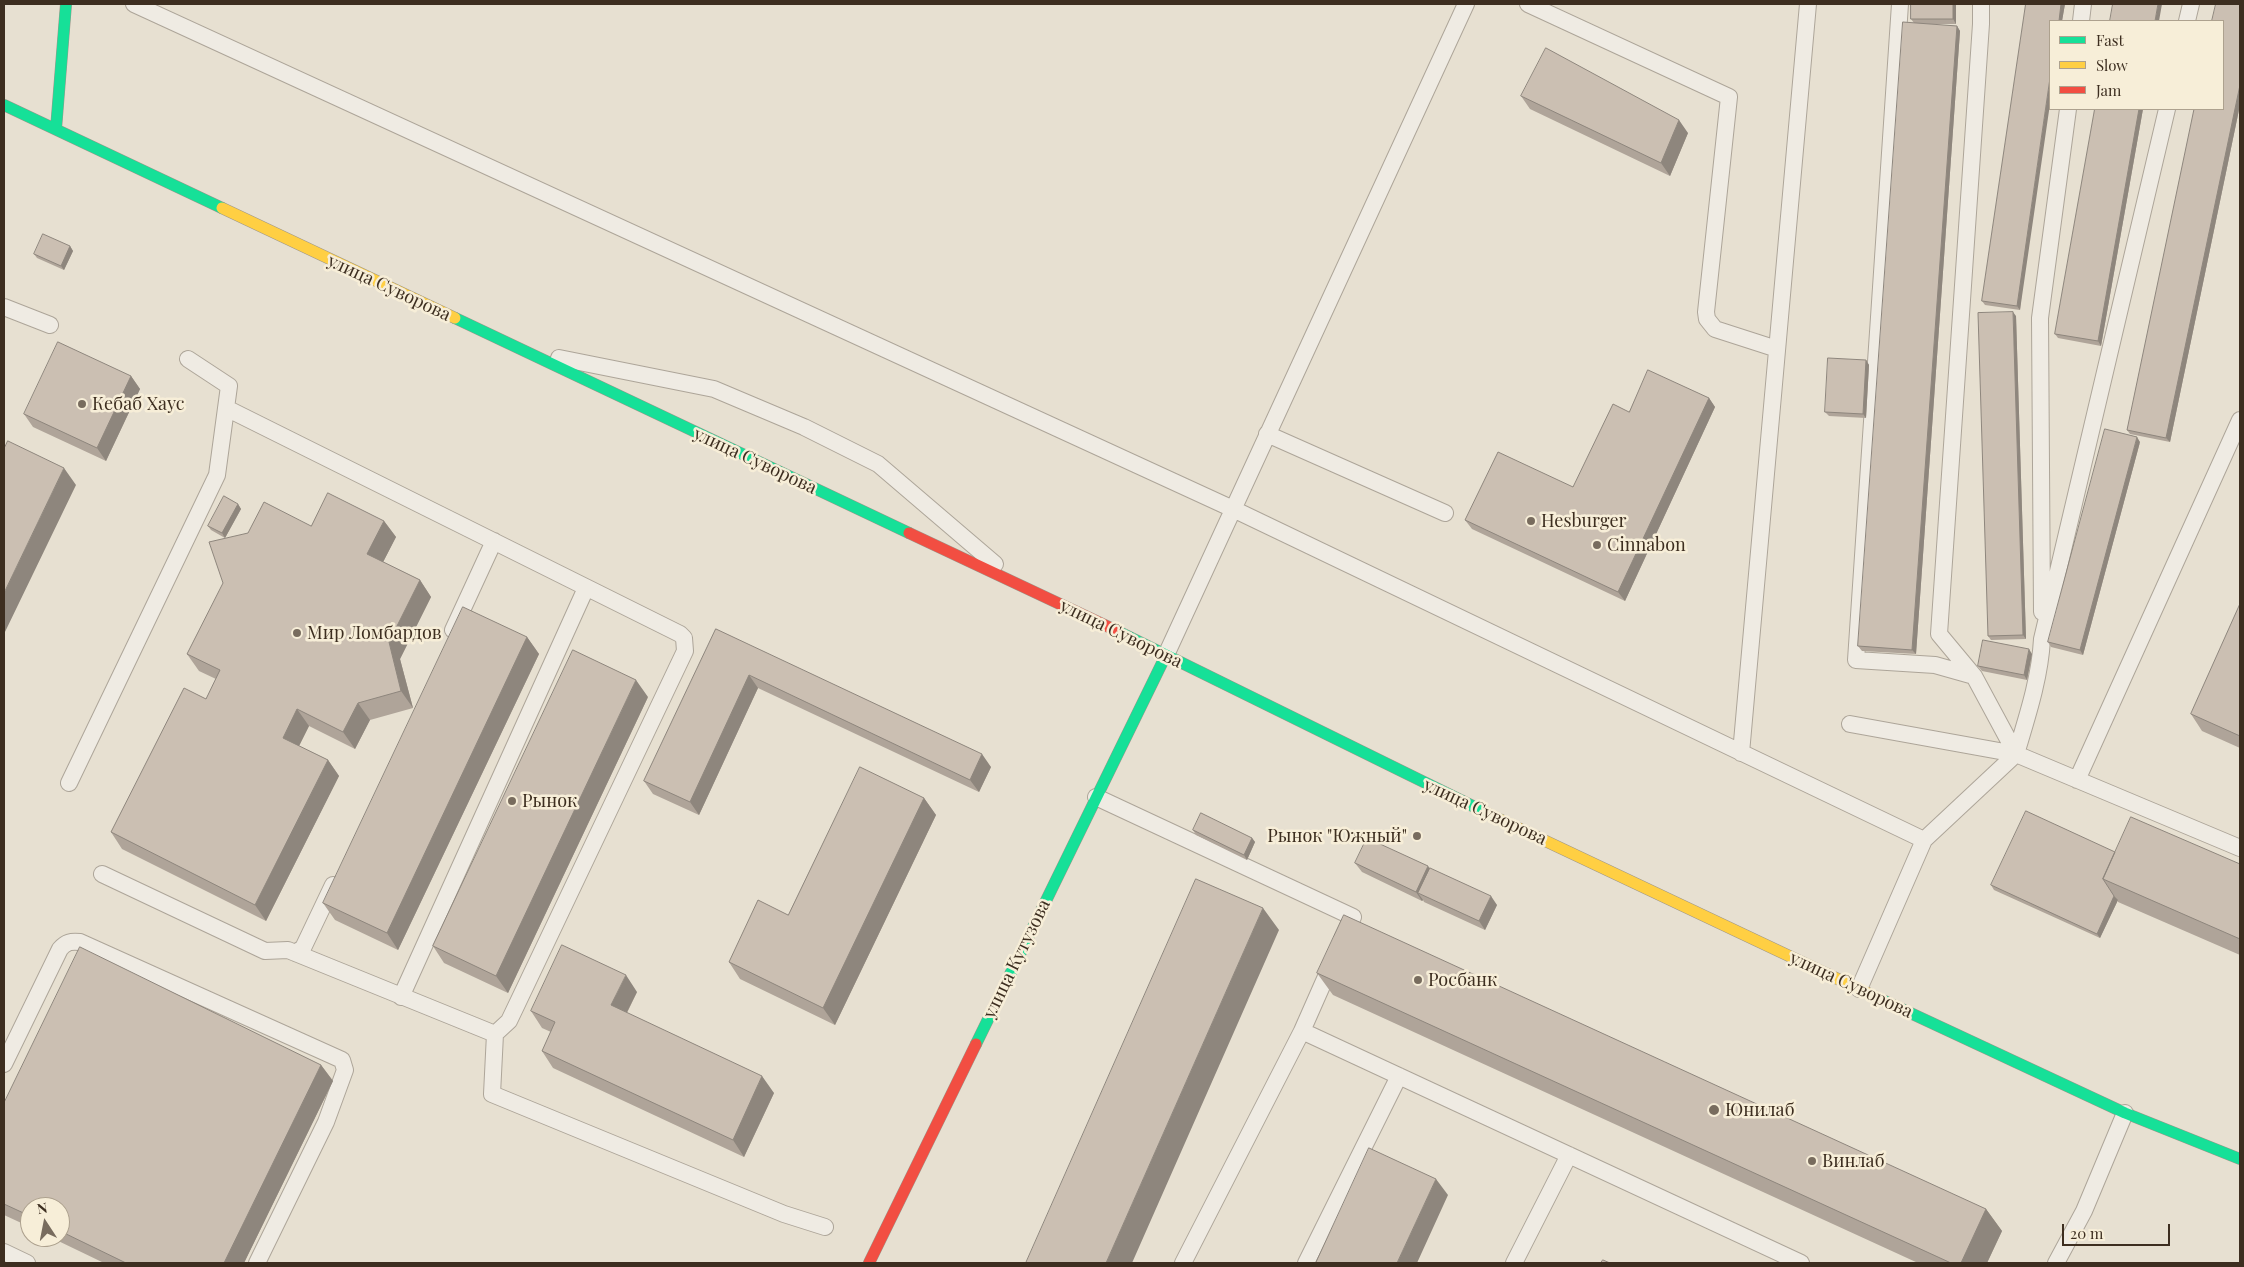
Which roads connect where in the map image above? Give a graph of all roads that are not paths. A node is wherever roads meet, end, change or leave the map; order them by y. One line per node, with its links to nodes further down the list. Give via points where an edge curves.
1 (66, 4): 15 (main road)
2 (134, 4): 24 (lane)
3 (1466, 4): 23 (lane)
4 (1528, 4): 18 (lane, via 1729,97 1707,319 1715,329)
5 (1808, 4): 18 (lane)
6 (1900, 4): 32 (lane, via 1856,660 1935,665)
7 (1981, 4): 32 (lane, via 1939,634)
8 (2083, 4): 10 (lane)
9 (2191, 4): 11 (lane)
10 (2080, 20)
11 (2187, 20)
12 (4, 105): 15 (main road, улица Суворова)
13 (2068, 110): 29 (lane, via 2040,318)
14 (2167, 110): 29 (lane)
15 (56, 130): 19 (main road, улица Суворова)
16 (4, 307): 17 (lane)
17 (50, 325)
18 (1777, 349): 34 (lane)
19 (520, 350): 27 (main road, улица Суворова); 27 (lane, via 714,389 804,427 878,464)
20 (188, 359): 21 (lane, via 229,386)
21 (226, 408): 26 (lane); 37 (lane, via 217,475)
22 (2240, 420): 36 (lane)
23 (1267, 434): 24 (lane); 25 (lane)
24 (1233, 509): 31 (lane); 34 (lane)
25 (1445, 513)
26 (494, 541): 28 (lane); 30 (lane)
27 (1020, 585): 31 (main road, улица Суворова)
28 (586, 588): 45 (lane); 47 (lane, via 680,634 684,638 685,651 509,1021)
29 (2042, 639): 35 (lane, via 2027,718)
30 (448, 641)
31 (1166, 655): 38 (main road, улица Кутузова); 44 (main road, улица Суворова, via 1430,786)
32 (1974, 676): 35 (lane)
33 (1850, 724): 35 (lane)
34 (1740, 753): 39 (lane)
35 (2016, 754): 36 (lane); 39 (lane)
36 (2077, 780): 40 (lane)
37 (68, 783)
38 (1096, 797): 46 (lane, via 1353,917); 57 (main road, улица Кутузова)
39 (1924, 840): 44 (lane)
40 (2240, 848)
41 (341, 867): 43 (lane, via 303,948)
42 (102, 874): 43 (lane, via 265,952 288,950)
43 (295, 953): 45 (lane)
44 (1859, 989): 50 (main road, улица Суворова)
45 (401, 997): 47 (lane)
46 (1302, 1031): 49 (lane); 58 (lane)
47 (495, 1034): 53 (lane, via 492,1094 784,1214)
48 (4, 1064): 56 (lane, via 60,949 71,941 80,942 342,1060 345,1070 326,1122)
49 (1399, 1076): 51 (lane); 59 (lane)
50 (2125, 1113): 52 (main road, улица Суворова); 62 (lane, via 2084,1211)
51 (1569, 1155): 60 (lane); 61 (lane)
52 (2240, 1159)
53 (825, 1227)
54 (4, 1252): 55 (lane)
55 (27, 1263)
56 (257, 1263)
57 (868, 1263)
58 (1184, 1263)
59 (1306, 1263)
60 (1514, 1263)
61 (1801, 1263)
62 (2056, 1263)

